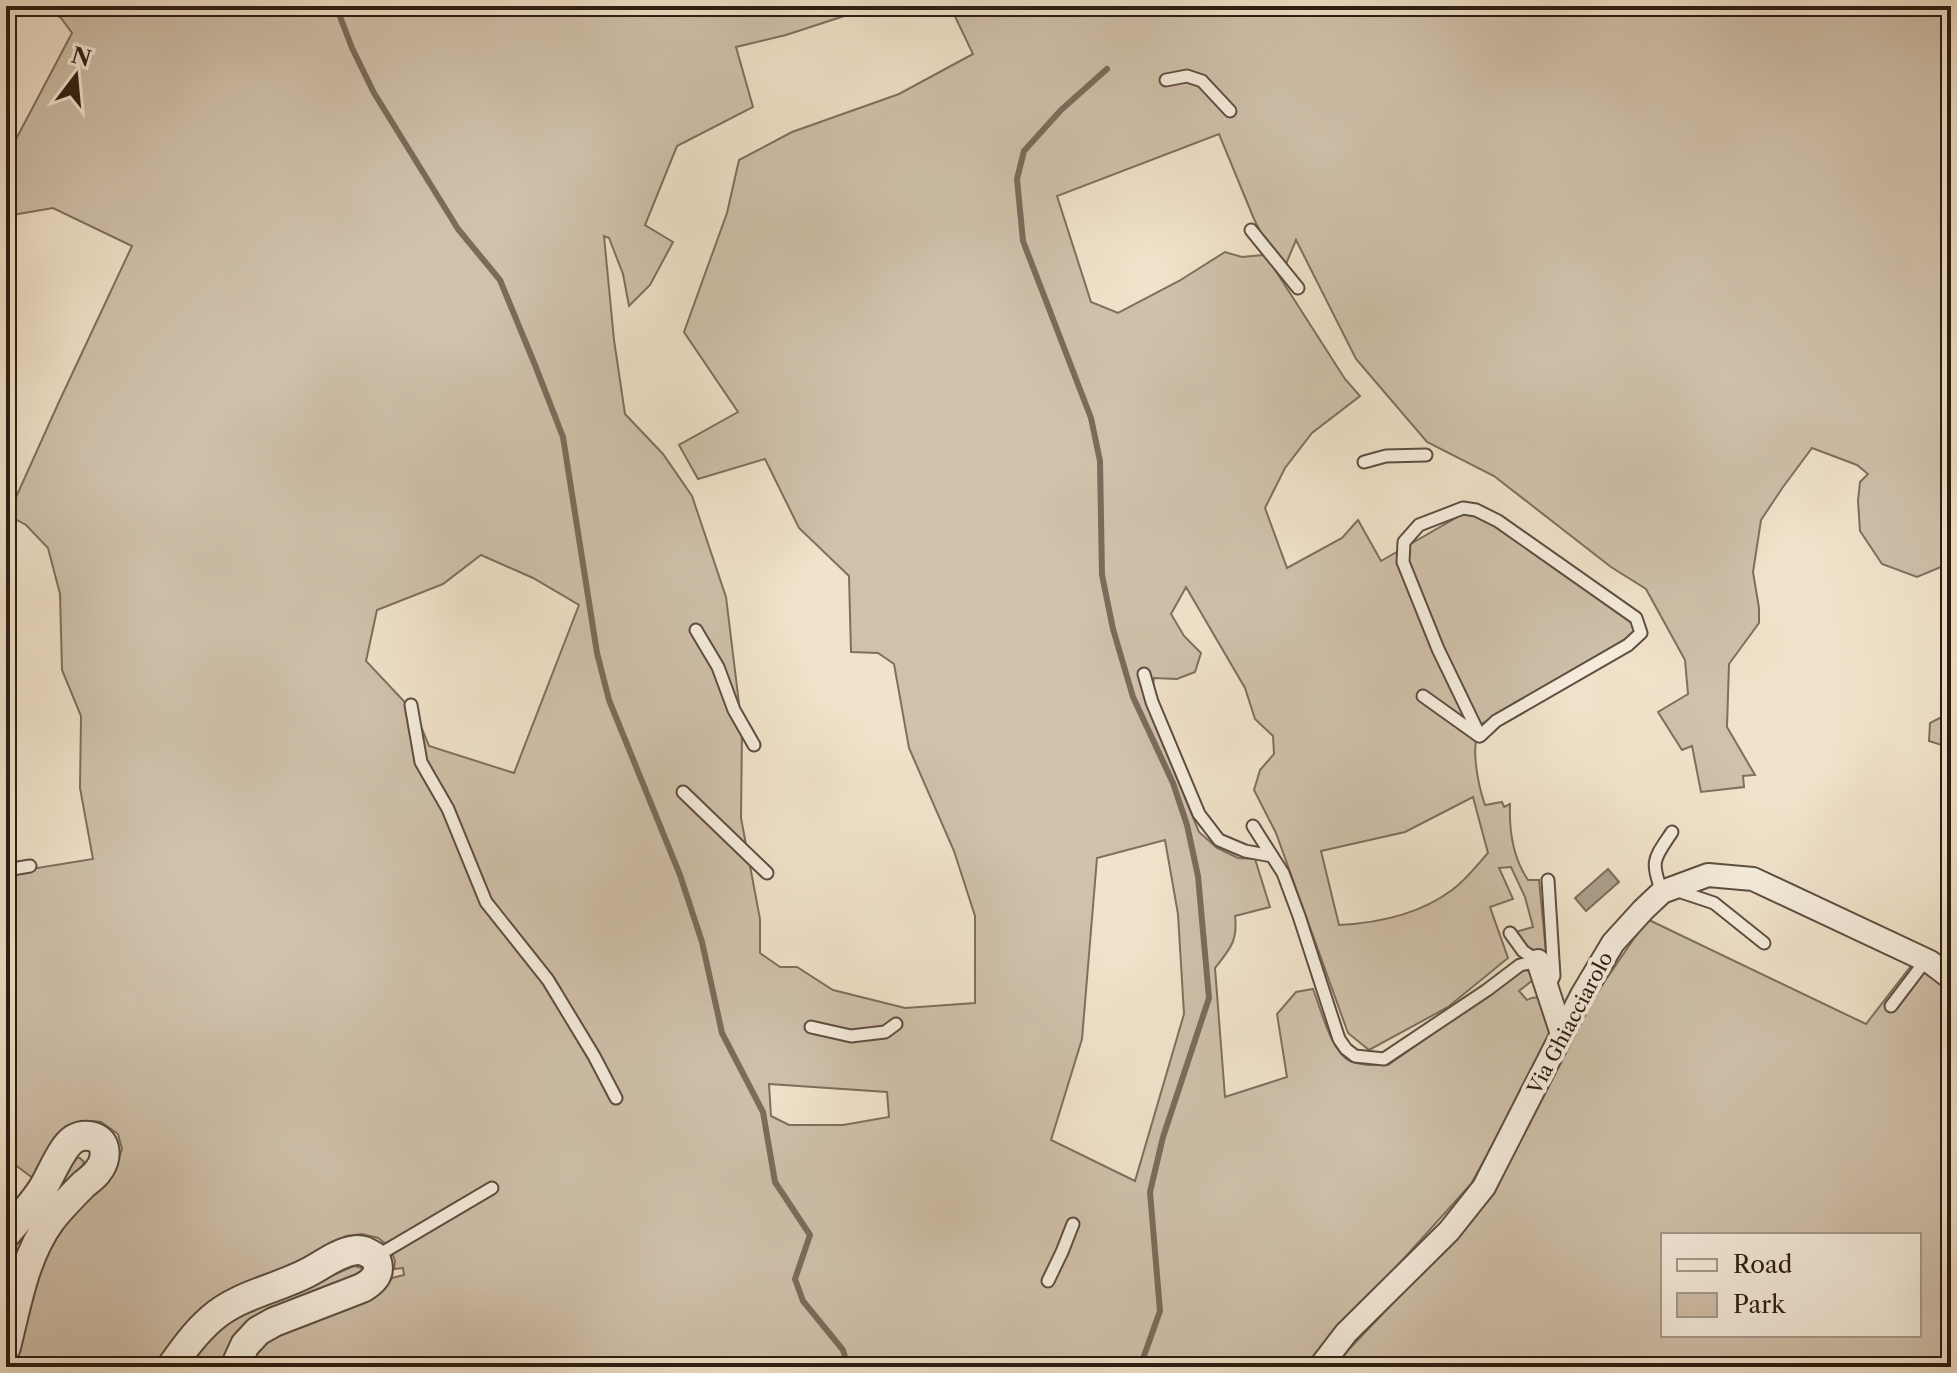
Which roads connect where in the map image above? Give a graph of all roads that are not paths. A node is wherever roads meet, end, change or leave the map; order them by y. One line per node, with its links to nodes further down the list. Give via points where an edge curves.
1 (1166, 80): 2 (lane, via 1187,76 1202,81)
2 (1230, 111)
3 (1251, 230): 4 (lane)
4 (1298, 288)
5 (1426, 455): 6 (lane)
6 (1364, 462)
7 (696, 630): 12 (lane)
8 (1144, 674): 16 (lane, via 1199,814 1219,840)
9 (1423, 696): 11 (lane)
10 (411, 705): 32 (lane, via 421,762 448,809 486,902 548,980)
11 (1480, 736): 11 (lane, via 1496,721 1641,633 1636,618 1498,521 1463,508 1419,525 1404,542 1403,562)
12 (754, 745)
13 (683, 792): 19 (lane)
14 (1253, 826): 16 (lane)
15 (1672, 832): 21 (lane, via 1655,858 1654,872)
16 (1272, 856): 25 (lane, via 1299,916 1339,1039 1355,1056 1384,1059 1520,965)
17 (30, 866): 18 (lane)
18 (6, 870)
19 (767, 873)
20 (1548, 880): 27 (lane, via 1554,976)
21 (1666, 890): 23 (lane, via 1714,903); 24 (street, Via Ghiacciarolo, via 1708,875 1753,879); 31 (street, Via Ghiacciarolo, via 1613,943)
22 (1510, 933): 25 (lane)
23 (1764, 943)
24 (1926, 960): 26 (street, Via Ghiacciarolo); 28 (lane)
25 (1538, 961): 27 (street)
26 (1951, 978)
27 (1547, 989): 31 (street)
28 (1891, 1006)
29 (896, 1024): 30 (lane, via 885,1032 851,1036)
30 (811, 1027)
31 (1562, 1034): 41 (street, Via Ghiacciarolo, via 1484,1187)
32 (616, 1098)
33 (492, 1188): 36 (lane)
34 (1073, 1224): 37 (lane)
35 (6, 1234): 38 (street, via 40,1193 67,1145 86,1135 103,1143 99,1171 50,1221 35,1247)
36 (375, 1257): 39 (street, via 355,1249 231,1304 195,1335); 40 (street, via 374,1281 258,1331)
37 (1048, 1281)
38 (6, 1347)
39 (171, 1367)
40 (235, 1367)
41 (1320, 1367)

